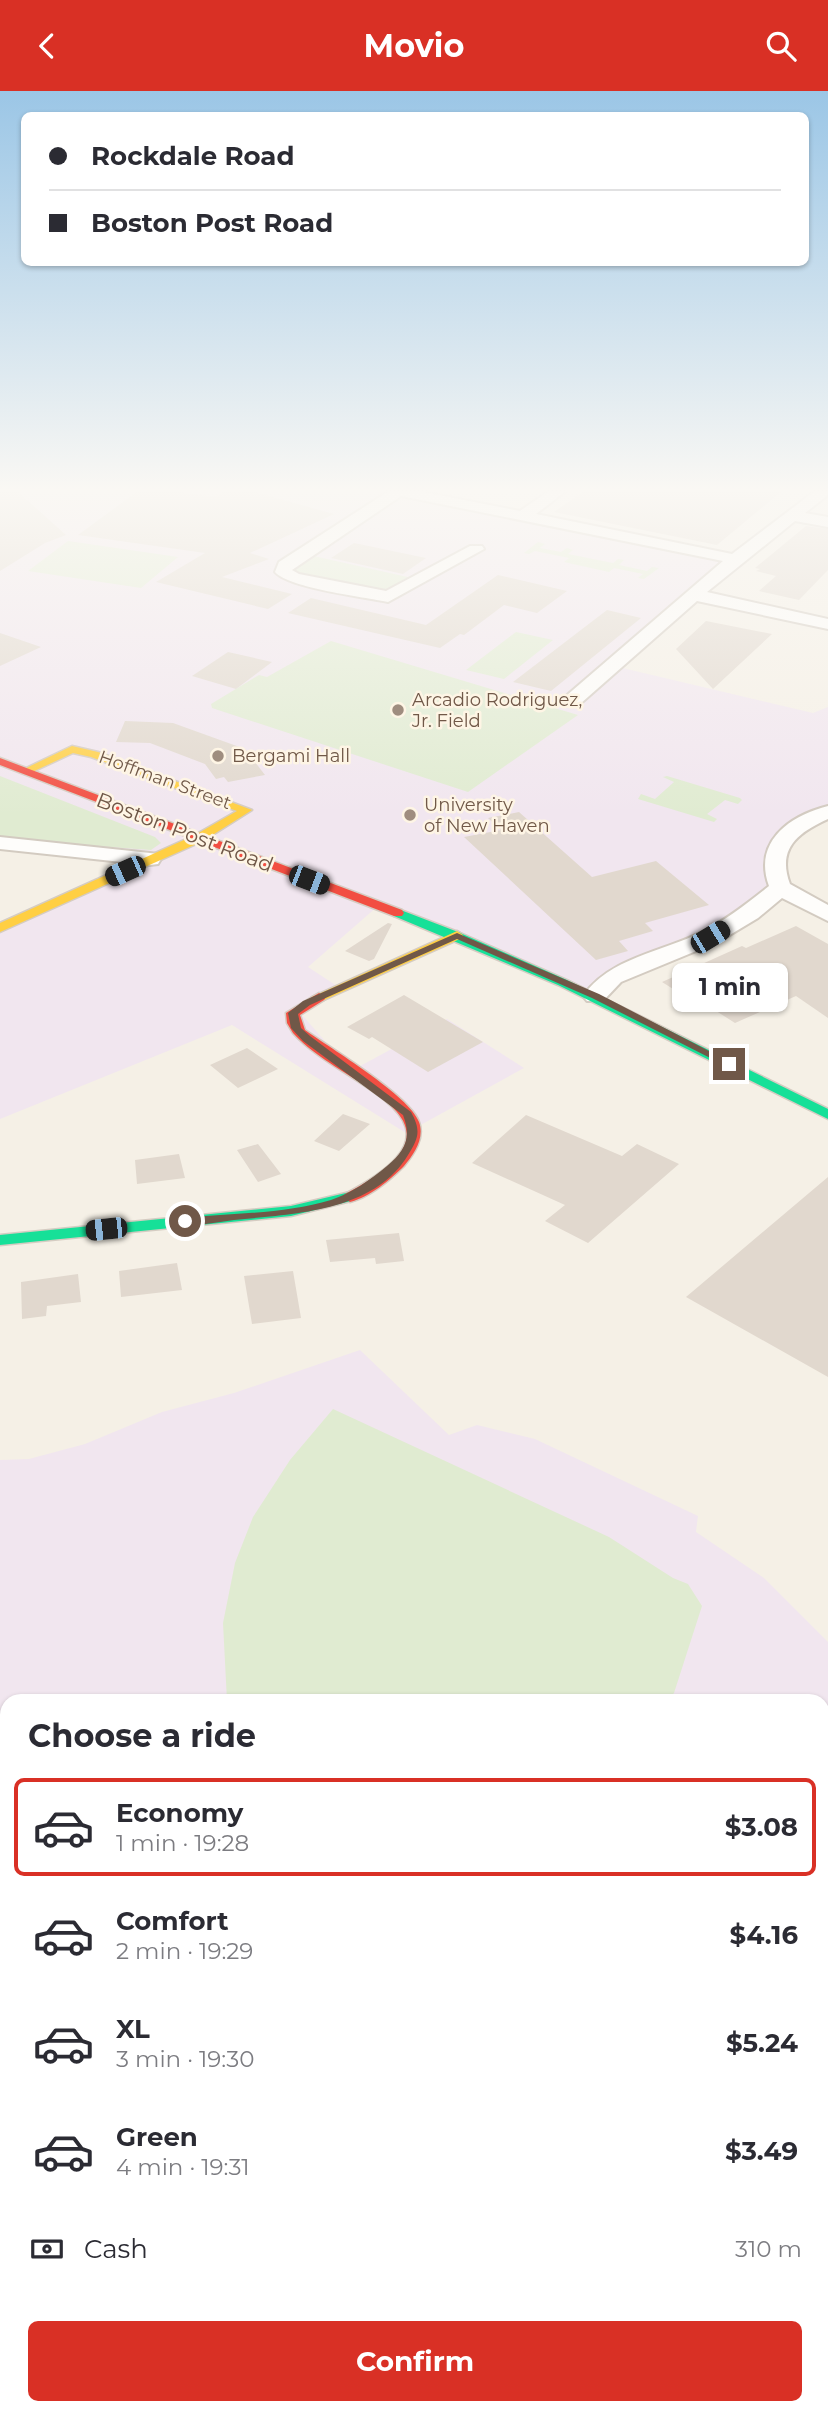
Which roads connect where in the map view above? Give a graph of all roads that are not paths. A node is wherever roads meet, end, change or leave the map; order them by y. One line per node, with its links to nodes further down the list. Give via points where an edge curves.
1 (691, 599): 4 (street)
2 (711, 599): 3 (street)
3 (828, 624)
4 (573, 699)
5 (0, 761): 6 (street, Boston Post Road)
6 (26, 771): 8 (street, Boston Post Road); 8 (street, Hoffman Street, via 72,749 246,810)
7 (828, 812): 11 (street, via 783,837 775,868)
8 (199, 838): 10 (street, Hoffman Street); 14 (street, Boston Post Road)
9 (0, 843): 10 (street)
10 (150, 859): 13 (street, Hoffman Street)
11 (781, 888): 12 (street); 15 (street, via 710,937 613,977)
12 (828, 914)
13 (0, 928)
14 (457, 935): 15 (street, Boston Post Road); 17 (street, via 293,1013 296,1028 306,1038 408,1114 414,1138 405,1155 368,1187 334,1203 290,1211)
15 (596, 996): 16 (street, Boston Post Road)
16 (828, 1115)
17 (0, 1240)

